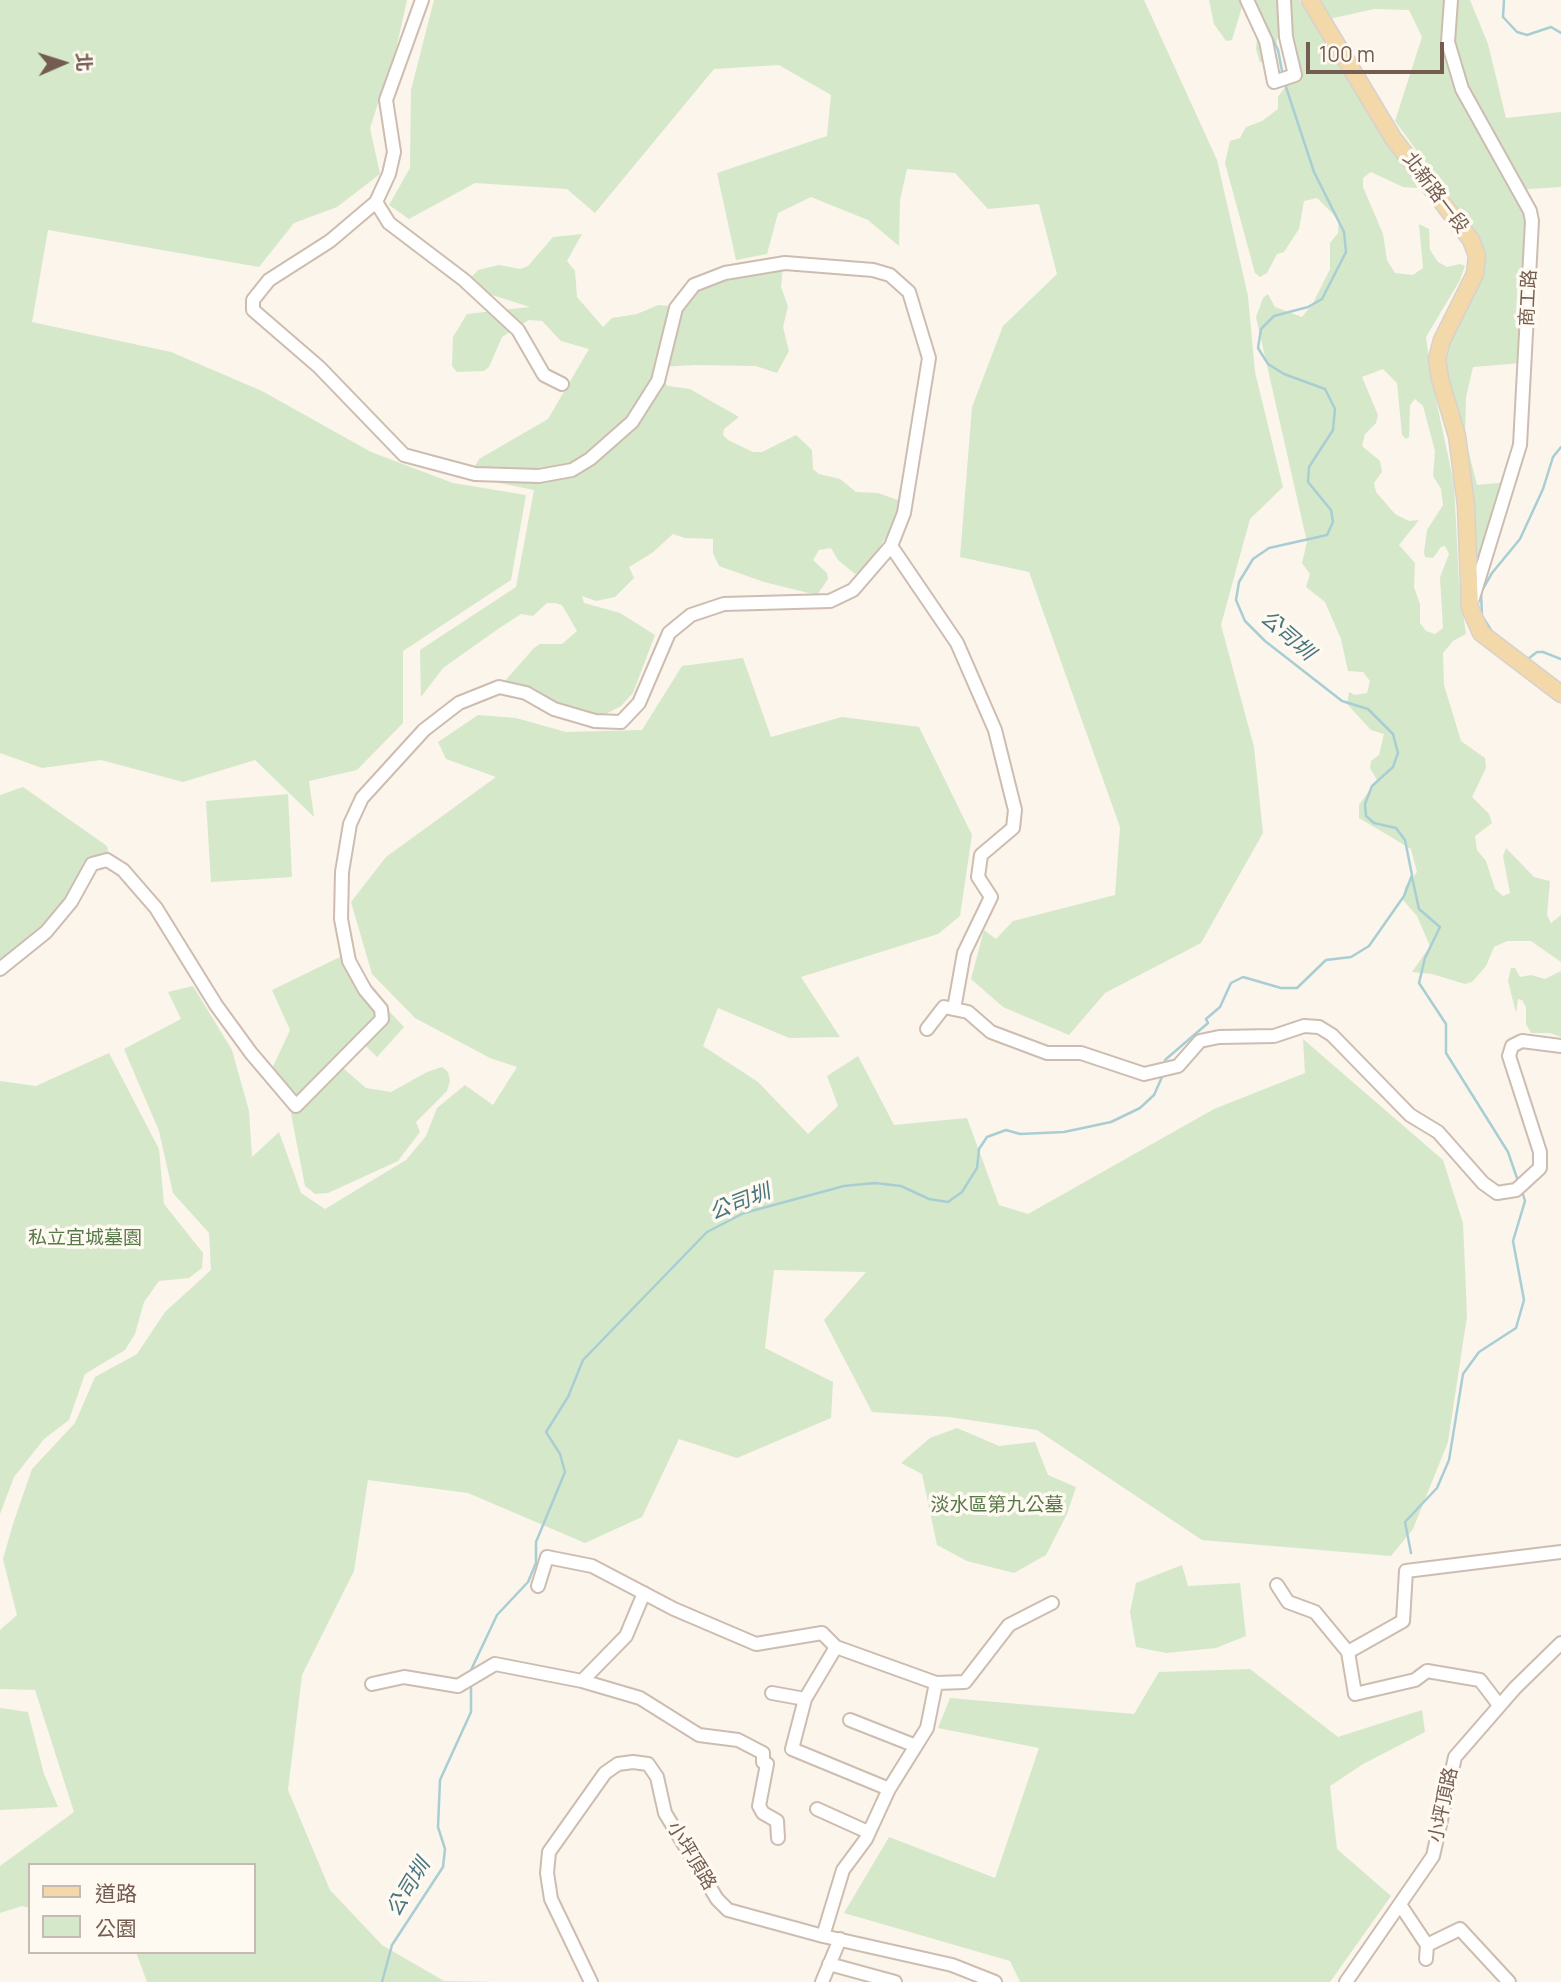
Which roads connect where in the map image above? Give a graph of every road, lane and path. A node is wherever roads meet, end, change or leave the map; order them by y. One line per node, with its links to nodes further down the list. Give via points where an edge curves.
1 (422, 0): 6 (street, via 386,100 394,152)
2 (1247, 0): 3 (street, via 1266,41 1274,82 1295,75)
3 (1284, 0)
4 (1310, 0): 9 (main road, 北新路一段, via 1393,138 1454,214 1477,256 1475,274 1437,359 1457,436 1466,505)
5 (1451, 0): 9 (street, 商工路, via 1448,42 1462,89 1532,221 1520,445)
6 (376, 202): 7 (street, via 388,223 464,280 518,330 544,375); 8 (street, via 330,242 269,281 253,300 253,310 319,367 404,455 475,474 539,477 572,470 598,452 632,422 658,381 676,308 694,285 725,273 785,263 890,275 909,292 929,358 904,513)
7 (562, 384)
8 (891, 546): 11 (street, via 853,590 830,601 724,604 691,615 669,633 639,702 621,722 594,721 499,687 459,702 424,730 362,798 350,824 342,872 341,919 349,961 381,1009 382,1020 296,1106 216,1005 156,908 107,860 92,864 71,902 46,932); 12 (street, via 957,643 995,730 1015,810 1013,828 981,855 978,877 991,897 964,953)
9 (1470, 608): 10 (main road, via 1481,633)
10 (1561, 694)
11 (0, 969)
12 (954, 1009): 13 (street, via 944,1007); 14 (street, via 968,1012 991,1032 1047,1053 1081,1052 1144,1074 1178,1066 1200,1041 1273,1036 1304,1026 1318,1027 1332,1035 1410,1115 1438,1132 1497,1193 1520,1187 1540,1168 1540,1152 1509,1056 1512,1046 1522,1041)
13 (927, 1029)
14 (1561, 1046)
15 (1561, 1552): 22 (street, via 1406,1571 1404,1621)
16 (1277, 1585): 22 (street, via 1288,1602 1315,1612)
17 (538, 1586): 18 (street, via 547,1558 592,1566)
18 (644, 1593): 21 (street, via 756,1644 822,1633); 23 (street, via 626,1636)
19 (1052, 1603): 24 (street, via 1009,1625 965,1682)
20 (1561, 1643): 28 (street, 小坪頂路)
21 (836, 1647): 24 (street); 27 (street)
22 (1348, 1651): 28 (street, via 1355,1695 1415,1680 1427,1671 1480,1680)
23 (582, 1681): 25 (street, via 495,1664 458,1686 404,1677); 34 (street, via 640,1698 699,1735 738,1740 763,1753 763,1762 768,1764 759,1806 777,1821)
24 (936, 1683): 30 (street, via 927,1728)
25 (372, 1684)
26 (772, 1693): 27 (street)
27 (805, 1699): 31 (street, via 792,1749)
28 (1499, 1705): 35 (street, 小坪頂路, via 1454,1757 1433,1856)
29 (850, 1720): 30 (street)
30 (916, 1746): 31 (street)
31 (889, 1789): 33 (street)
32 (817, 1809): 33 (street)
33 (868, 1832): 36 (street, via 843,1870)
34 (778, 1838)
35 (1401, 1906): 38 (street); 45 (street, 小坪頂路)
36 (823, 1936): 37 (street, 小坪頂路); 41 (street, 小坪頂路, via 728,1910 695,1866 665,1813 657,1777 648,1764 618,1764 605,1773 558,1835 547,1873 551,1899)
37 (840, 1939): 40 (street); 44 (street, 小坪頂路, via 952,1965)
38 (1427, 1945): 39 (street); 46 (street, via 1460,1930)
39 (1426, 1959)
40 (829, 1965): 42 (street); 43 (street)
41 (591, 1982)
42 (822, 1982)
43 (895, 1982)
44 (995, 1982)
45 (1346, 1982)
46 (1509, 1982)

